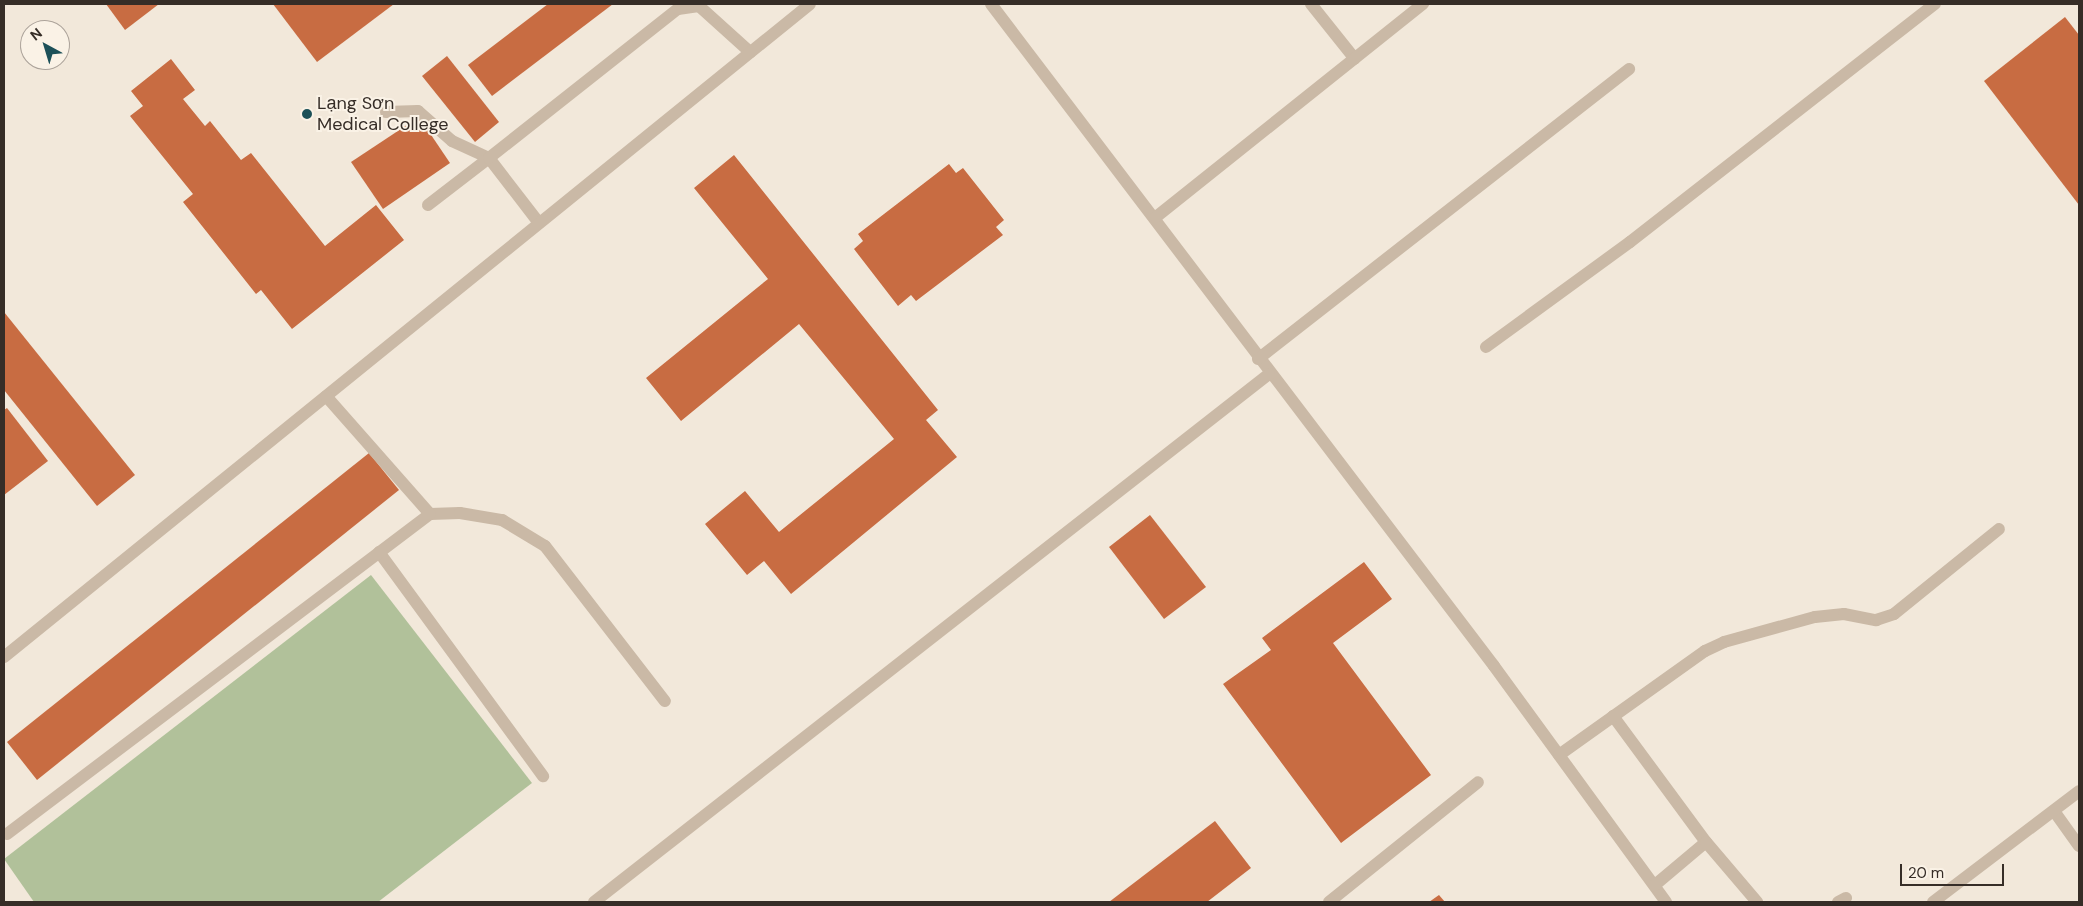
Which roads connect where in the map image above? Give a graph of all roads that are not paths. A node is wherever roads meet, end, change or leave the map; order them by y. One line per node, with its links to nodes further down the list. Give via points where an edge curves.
1 (810, 4): 6 (street)
2 (992, 4): 12 (street)
3 (1311, 4): 7 (street)
4 (1423, 4): 7 (street)
5 (1935, 4): 14 (street, via 1630,242)
6 (750, 52): 10 (street, via 699,6 678,9); 13 (street)
7 (1354, 59): 12 (street)
8 (1629, 69): 15 (street)
9 (386, 112): 10 (street, via 418,111 452,141)
10 (489, 158): 11 (street); 13 (street)
11 (428, 205)
12 (1156, 217): 15 (street)
13 (539, 223): 17 (street)
14 (1486, 347)
15 (1258, 358): 16 (street)
16 (1269, 374): 24 (street); 33 (street)
17 (326, 396): 18 (street); 21 (street)
18 (430, 514): 20 (street); 22 (street, via 460,513 502,520 545,546)
19 (1999, 529): 23 (street, via 1894,614 1876,620 1844,614 1815,618 1724,642)
20 (379, 552): 25 (street); 29 (street)
21 (4, 657)
22 (665, 701)
23 (1613, 716): 24 (street); 30 (street)
24 (1559, 755): 32 (street)
25 (543, 776)
26 (1478, 782): 34 (street)
27 (2079, 791): 28 (street)
28 (2054, 811): 31 (street); 37 (street)
29 (8, 834)
30 (1706, 842): 32 (street); 36 (street)
31 (2079, 846)
32 (1655, 886): 35 (street)
33 (594, 902)
34 (1329, 902)
35 (1666, 902)
36 (1757, 902)
37 (1933, 902)

